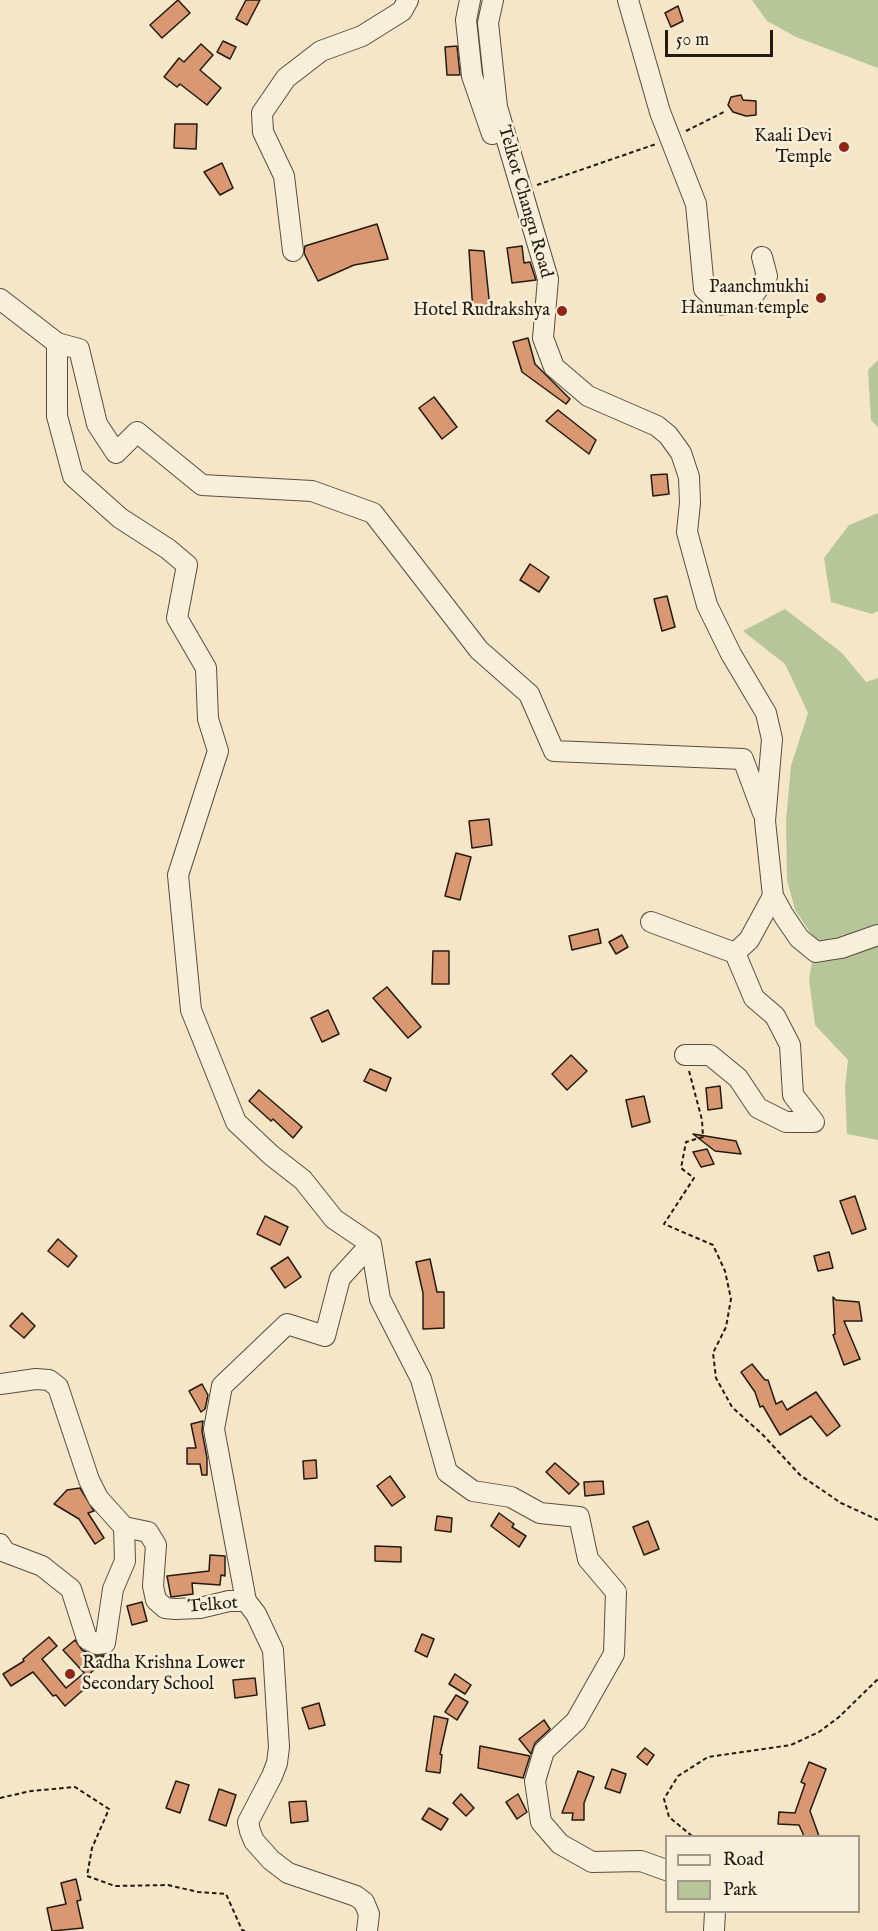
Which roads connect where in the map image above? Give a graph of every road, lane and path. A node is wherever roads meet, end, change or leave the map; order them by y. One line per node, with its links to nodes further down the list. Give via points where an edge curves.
1 (408, 0): 8 (street, via 402,11 362,36 321,51 286,78 262,113 263,132 284,176)
2 (470, 0): 7 (street, via 466,20 472,76 491,133)
3 (493, 0): 7 (street, Telkot Changu Road, via 488,23 497,107)
4 (628, 0): 6 (street)
5 (726, 111): 6 (path)
6 (670, 139): 7 (path); 9 (street, via 696,204 704,289 721,305 750,300 767,276)
7 (523, 190): 12 (street, Telkot Changu Road, via 548,279 543,338 554,367 588,396 657,426 681,453 689,477 687,532 707,605 766,713 772,739)
8 (293, 251)
9 (762, 258)
10 (0, 299): 11 (street)
11 (57, 343): 12 (street, via 79,348 97,424 116,453 137,432 202,484 312,491 373,513 479,650 529,694 554,751 743,759); 18 (street, via 57,416 74,476 120,518 186,565 177,618 206,668 208,718 218,751 178,875 191,1010 237,1122 303,1180 334,1219)
12 (765, 821): 13 (street, Telkot Changu Road)
13 (773, 896): 15 (street, Telkot Changu Road, via 799,938 816,952); 16 (street, via 749,940)
14 (651, 922): 16 (street)
15 (878, 935)
16 (735, 953): 17 (street, via 754,998 775,1016 790,1045 793,1095 814,1122 786,1122 758,1108 738,1078 710,1054)
17 (686, 1055): 20 (path, via 703,1137 686,1142 681,1168 694,1178 664,1224 712,1245 725,1271 731,1299 726,1327 713,1353 716,1378 732,1407 800,1475 841,1503)
18 (371, 1244): 23 (street, via 340,1278 325,1336 287,1324 222,1386 214,1429); 27 (street, via 380,1299 421,1379 447,1472 473,1491 511,1497 540,1513 579,1517 588,1559 616,1592 614,1654 576,1721 544,1751 535,1781 541,1822 560,1844 592,1862 641,1861)
19 (0, 1384): 21 (street, Telkot, via 36,1379 49,1380 58,1387 89,1480 98,1498)
20 (878, 1520)
21 (124, 1527): 22 (street, via 125,1561 113,1589 105,1643 87,1639 70,1589 42,1566 5,1552); 23 (street, Telkot, via 148,1532 156,1545 153,1586 156,1600 165,1608 200,1608)
22 (0, 1544)
23 (246, 1601): 30 (street, Telkot, via 273,1650 279,1747 272,1776 248,1821 250,1832 271,1860 288,1873 364,1902 369,1914)
24 (878, 1679): 26 (path, via 819,1732 791,1745 708,1756 678,1776 664,1799 669,1817)
25 (0, 1798): 29 (path, via 75,1787 109,1809 92,1848 87,1876 115,1886 168,1885 225,1894)
26 (691, 1835)
27 (665, 1869)
28 (715, 1913): 31 (street)
29 (245, 1931)
30 (367, 1931)
31 (714, 1931)

